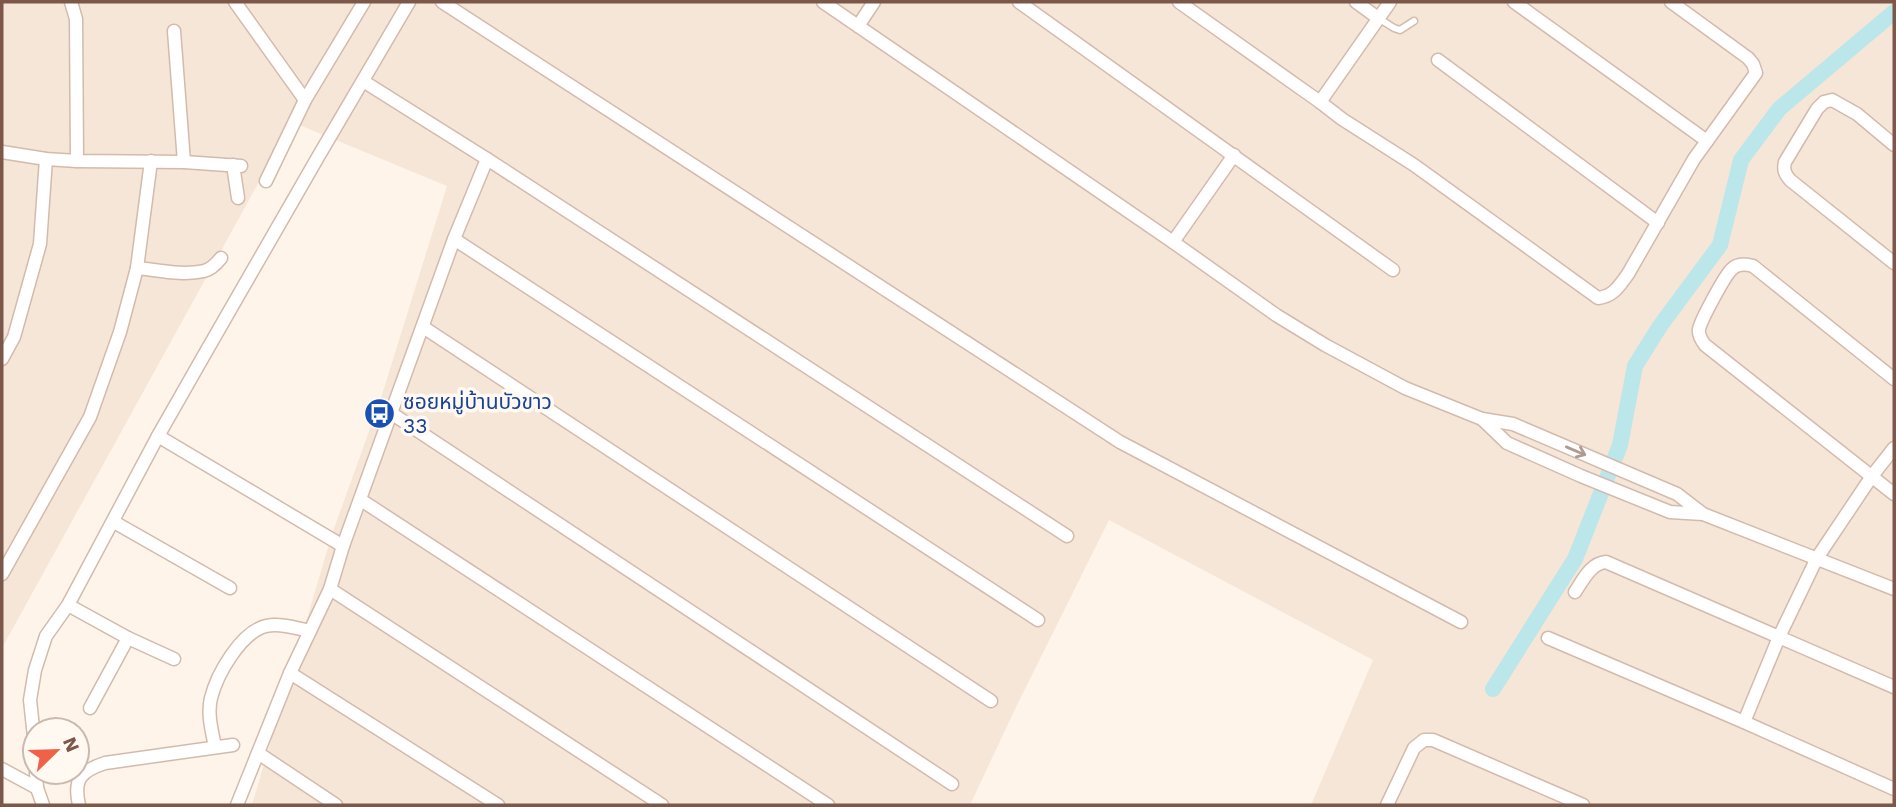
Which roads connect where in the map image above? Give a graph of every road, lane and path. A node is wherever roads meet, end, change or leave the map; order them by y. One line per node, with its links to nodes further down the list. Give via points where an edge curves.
1 (71, 2): 29 (street, via 76,19)
2 (234, 2): 20 (street)
3 (364, 2): 20 (street)
4 (410, 2): 19 (street)
5 (442, 2): 62 (street, via 1120,442)
6 (823, 2): 16 (street)
7 (874, 2): 16 (street)
8 (1019, 2): 25 (street)
9 (1179, 2): 21 (street)
10 (1356, 2): 14 (street)
11 (1390, 2): 14 (street)
12 (1514, 2): 22 (street)
13 (1671, 2): 22 (street, via 1748,58 1755,68 1751,82)
14 (1378, 18): 15 (lane, via 1400,30); 21 (street)
15 (1414, 21)
16 (858, 26): 35 (street)
17 (174, 31): 30 (street)
18 (1438, 60): 33 (street)
19 (363, 81): 27 (street); 45 (street)
20 (305, 100): 31 (street)
21 (1320, 102): 33 (street, via 1598,298 1616,291)
22 (1707, 141): 33 (street)
23 (1894, 145): 37 (street, via 1832,100 1817,109 1784,168 1790,180)
24 (2, 152): 26 (street)
25 (1234, 155): 35 (street); 39 (street)
26 (46, 159): 29 (street); 41 (street, via 40,244 14,337)
27 (487, 159): 34 (street); 52 (street)
28 (151, 161): 29 (street); 30 (street); 38 (street)
29 (77, 162)
30 (184, 162): 32 (street, via 237,166)
31 (265, 181)
32 (238, 198)
33 (1658, 223)
34 (454, 239): 40 (street); 61 (street)
35 (1173, 242): 44 (street, via 1325,345 1405,388)
36 (221, 258): 38 (street, via 205,271)
37 (1894, 263)
38 (137, 268): 55 (street, via 90,417)
39 (1393, 270)
40 (423, 327): 43 (street); 70 (street)
41 (2, 359)
42 (1894, 379): 47 (street, via 1753,266 1731,270 1699,329 1705,345)
43 (391, 413): 49 (street); 78 (street)
44 (1482, 419): 50 (street, one-way to 50, via 1513,424 1677,494); 50 (street, via 1507,443 1581,476 1670,512)
45 (158, 436): 51 (street); 53 (street)
46 (1894, 448): 47 (street)
47 (1872, 476): 48 (street); 54 (street)
48 (1894, 494)
49 (361, 500): 53 (street); 87 (street)
50 (1703, 514): 54 (street)
51 (114, 522): 56 (street); 60 (street)
52 (1067, 536)
53 (343, 547): 57 (street)
54 (1817, 558): 58 (street); 64 (street)
55 (2, 574)
56 (230, 588)
57 (330, 589): 63 (street); 86 (street)
58 (1894, 589)
59 (1575, 592): 64 (street, via 1595,566 1606,562)
60 (68, 605): 65 (street); 72 (street, via 46,636 34,670)
61 (1038, 621)
62 (1461, 622)
63 (310, 631): 68 (street); 75 (street, via 263,626 228,658 211,697)
64 (1779, 637): 69 (street); 73 (street)
65 (128, 638): 67 (street); 71 (street)
66 (1548, 638): 73 (street)
67 (174, 659)
68 (290, 673): 76 (street); 85 (street)
69 (1894, 687)
70 (991, 701)
71 (90, 708)
72 (32, 716)
73 (1744, 722): 80 (street)
74 (233, 745): 75 (street)
75 (215, 747): 82 (street, via 89,768 79,778)
76 (258, 754): 83 (street); 84 (street)
77 (2, 769): 79 (street)
78 (952, 784)
79 (37, 788): 81 (street)
80 (1894, 789)
81 (43, 805)
82 (79, 805)
83 (237, 805)
84 (337, 805)
85 (498, 805)
86 (662, 805)
87 (828, 805)
88 (1387, 805): 89 (street, via 1414,748 1433,740)
89 (1583, 805)

